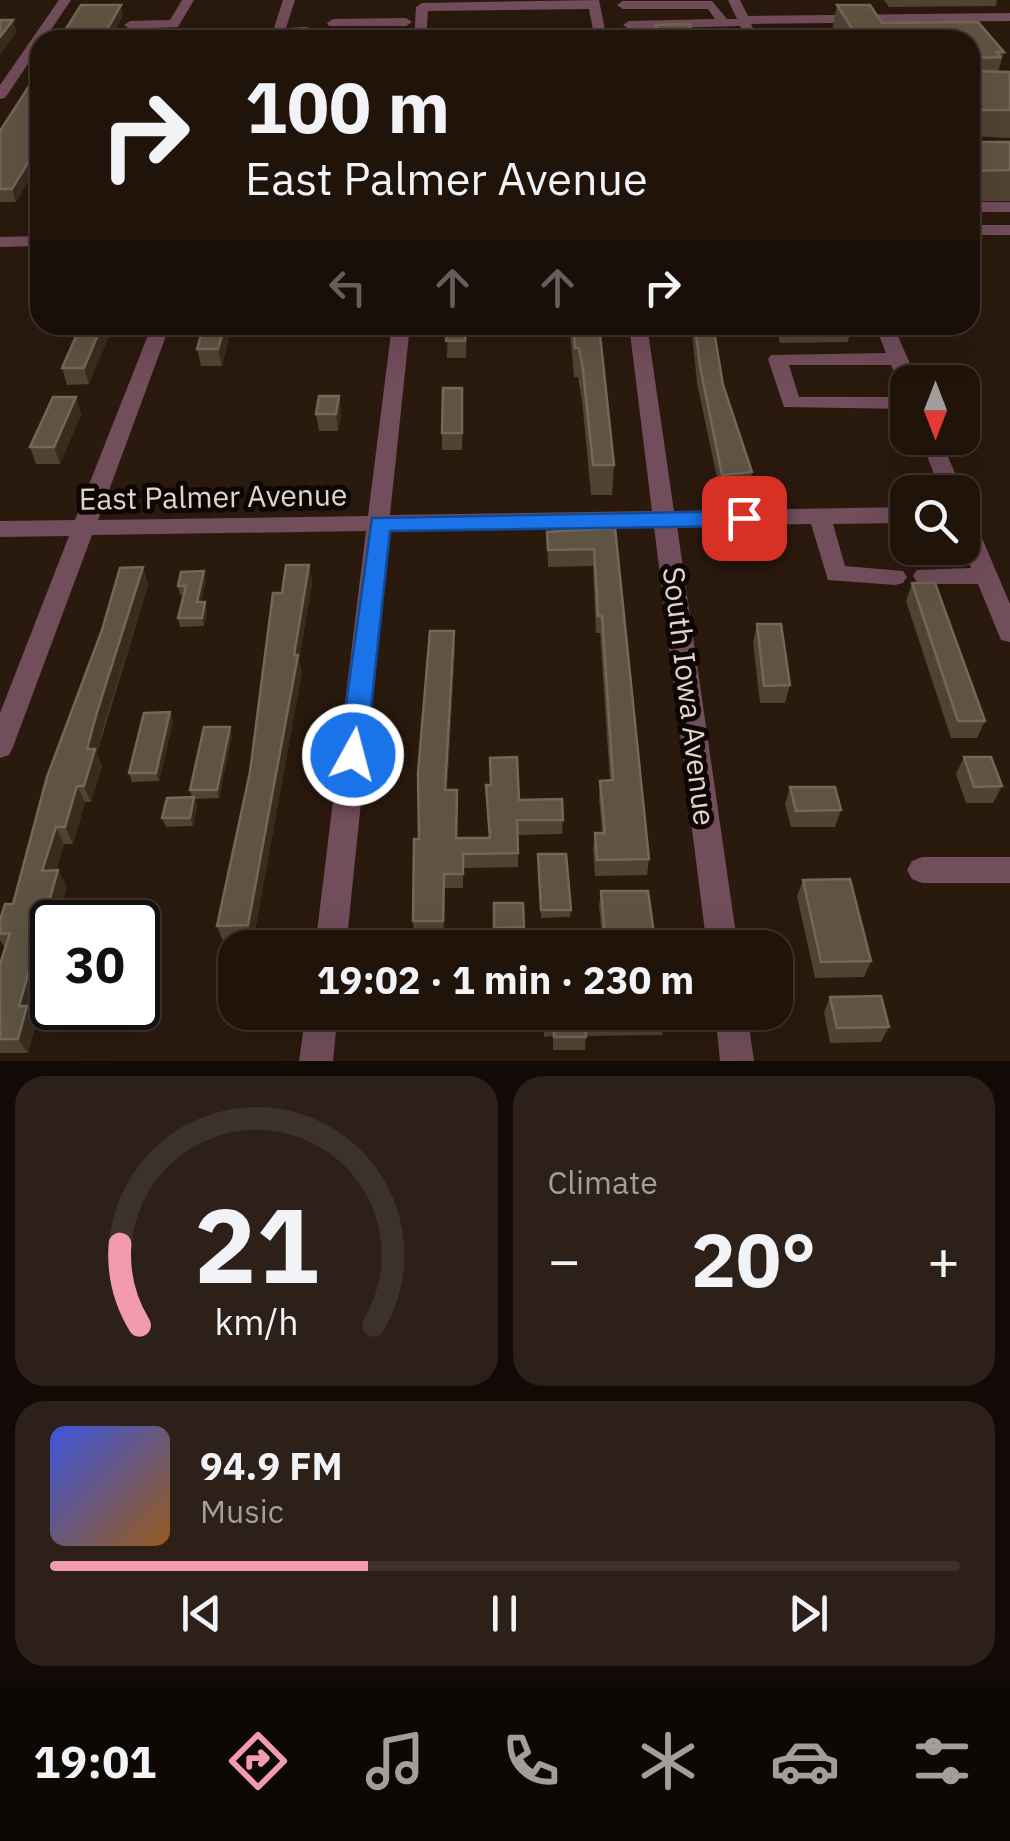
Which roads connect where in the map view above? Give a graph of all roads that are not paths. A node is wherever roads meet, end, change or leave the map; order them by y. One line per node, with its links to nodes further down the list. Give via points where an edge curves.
1 (65, 0): 19 (street)
2 (188, 0): 15 (street, via 174,24)
3 (289, 0): 20 (street)
4 (734, 0): 18 (street)
5 (622, 2): 9 (street); 16 (street)
6 (480, 3): 7 (street); 22 (street, via 422,8)
7 (539, 3): 8 (street)
8 (594, 3): 23 (street)
9 (707, 3): 14 (street)
10 (1010, 17): 11 (street)
11 (968, 18): 13 (street); 17 (street, via 976,26)
12 (406, 22): 21 (street, via 357,17)
13 (874, 22): 18 (street); 25 (street); 26 (street)
14 (723, 23): 16 (street); 18 (street)
15 (130, 24)
16 (629, 25): 24 (street)
17 (1010, 26)
18 (748, 29)
19 (44, 30)
20 (288, 30)
21 (326, 30)
22 (421, 30)
23 (599, 30)
24 (630, 30)
25 (880, 30)
26 (902, 30)
27 (30, 51): 28 (street)
28 (0, 95)
29 (1010, 207): 30 (street)
30 (980, 208)
31 (980, 230): 32 (street)
32 (1010, 230)
33 (30, 241): 34 (street)
34 (0, 242)
35 (157, 335): 46 (street)
36 (400, 335): 45 (street)
37 (639, 335): 44 (street, South Iowa Avenue)
38 (888, 335): 39 (street)
39 (898, 359): 40 (street); 41 (street, via 778,359 792,403)
40 (900, 365)
41 (890, 402)
42 (890, 515): 43 (street, East Palmer Avenue)
43 (820, 516): 44 (street, East Palmer Avenue); 51 (street, via 836,574)
44 (667, 520): 45 (street, East Palmer Avenue); 57 (street, South Iowa Avenue)
45 (380, 524): 46 (street, East Palmer Avenue); 56 (street)
46 (84, 528): 47 (street, East Palmer Avenue); 53 (street)
47 (0, 529)
48 (980, 561): 50 (street)
49 (924, 576): 50 (street)
50 (986, 576): 52 (street)
51 (895, 577)
52 (1010, 633)
53 (0, 747)
54 (922, 870): 55 (street)
55 (1010, 870)
56 (332, 930)
57 (721, 930)
58 (320, 1030): 60 (street)
59 (734, 1030): 61 (street)
60 (316, 1061)
61 (738, 1061)

